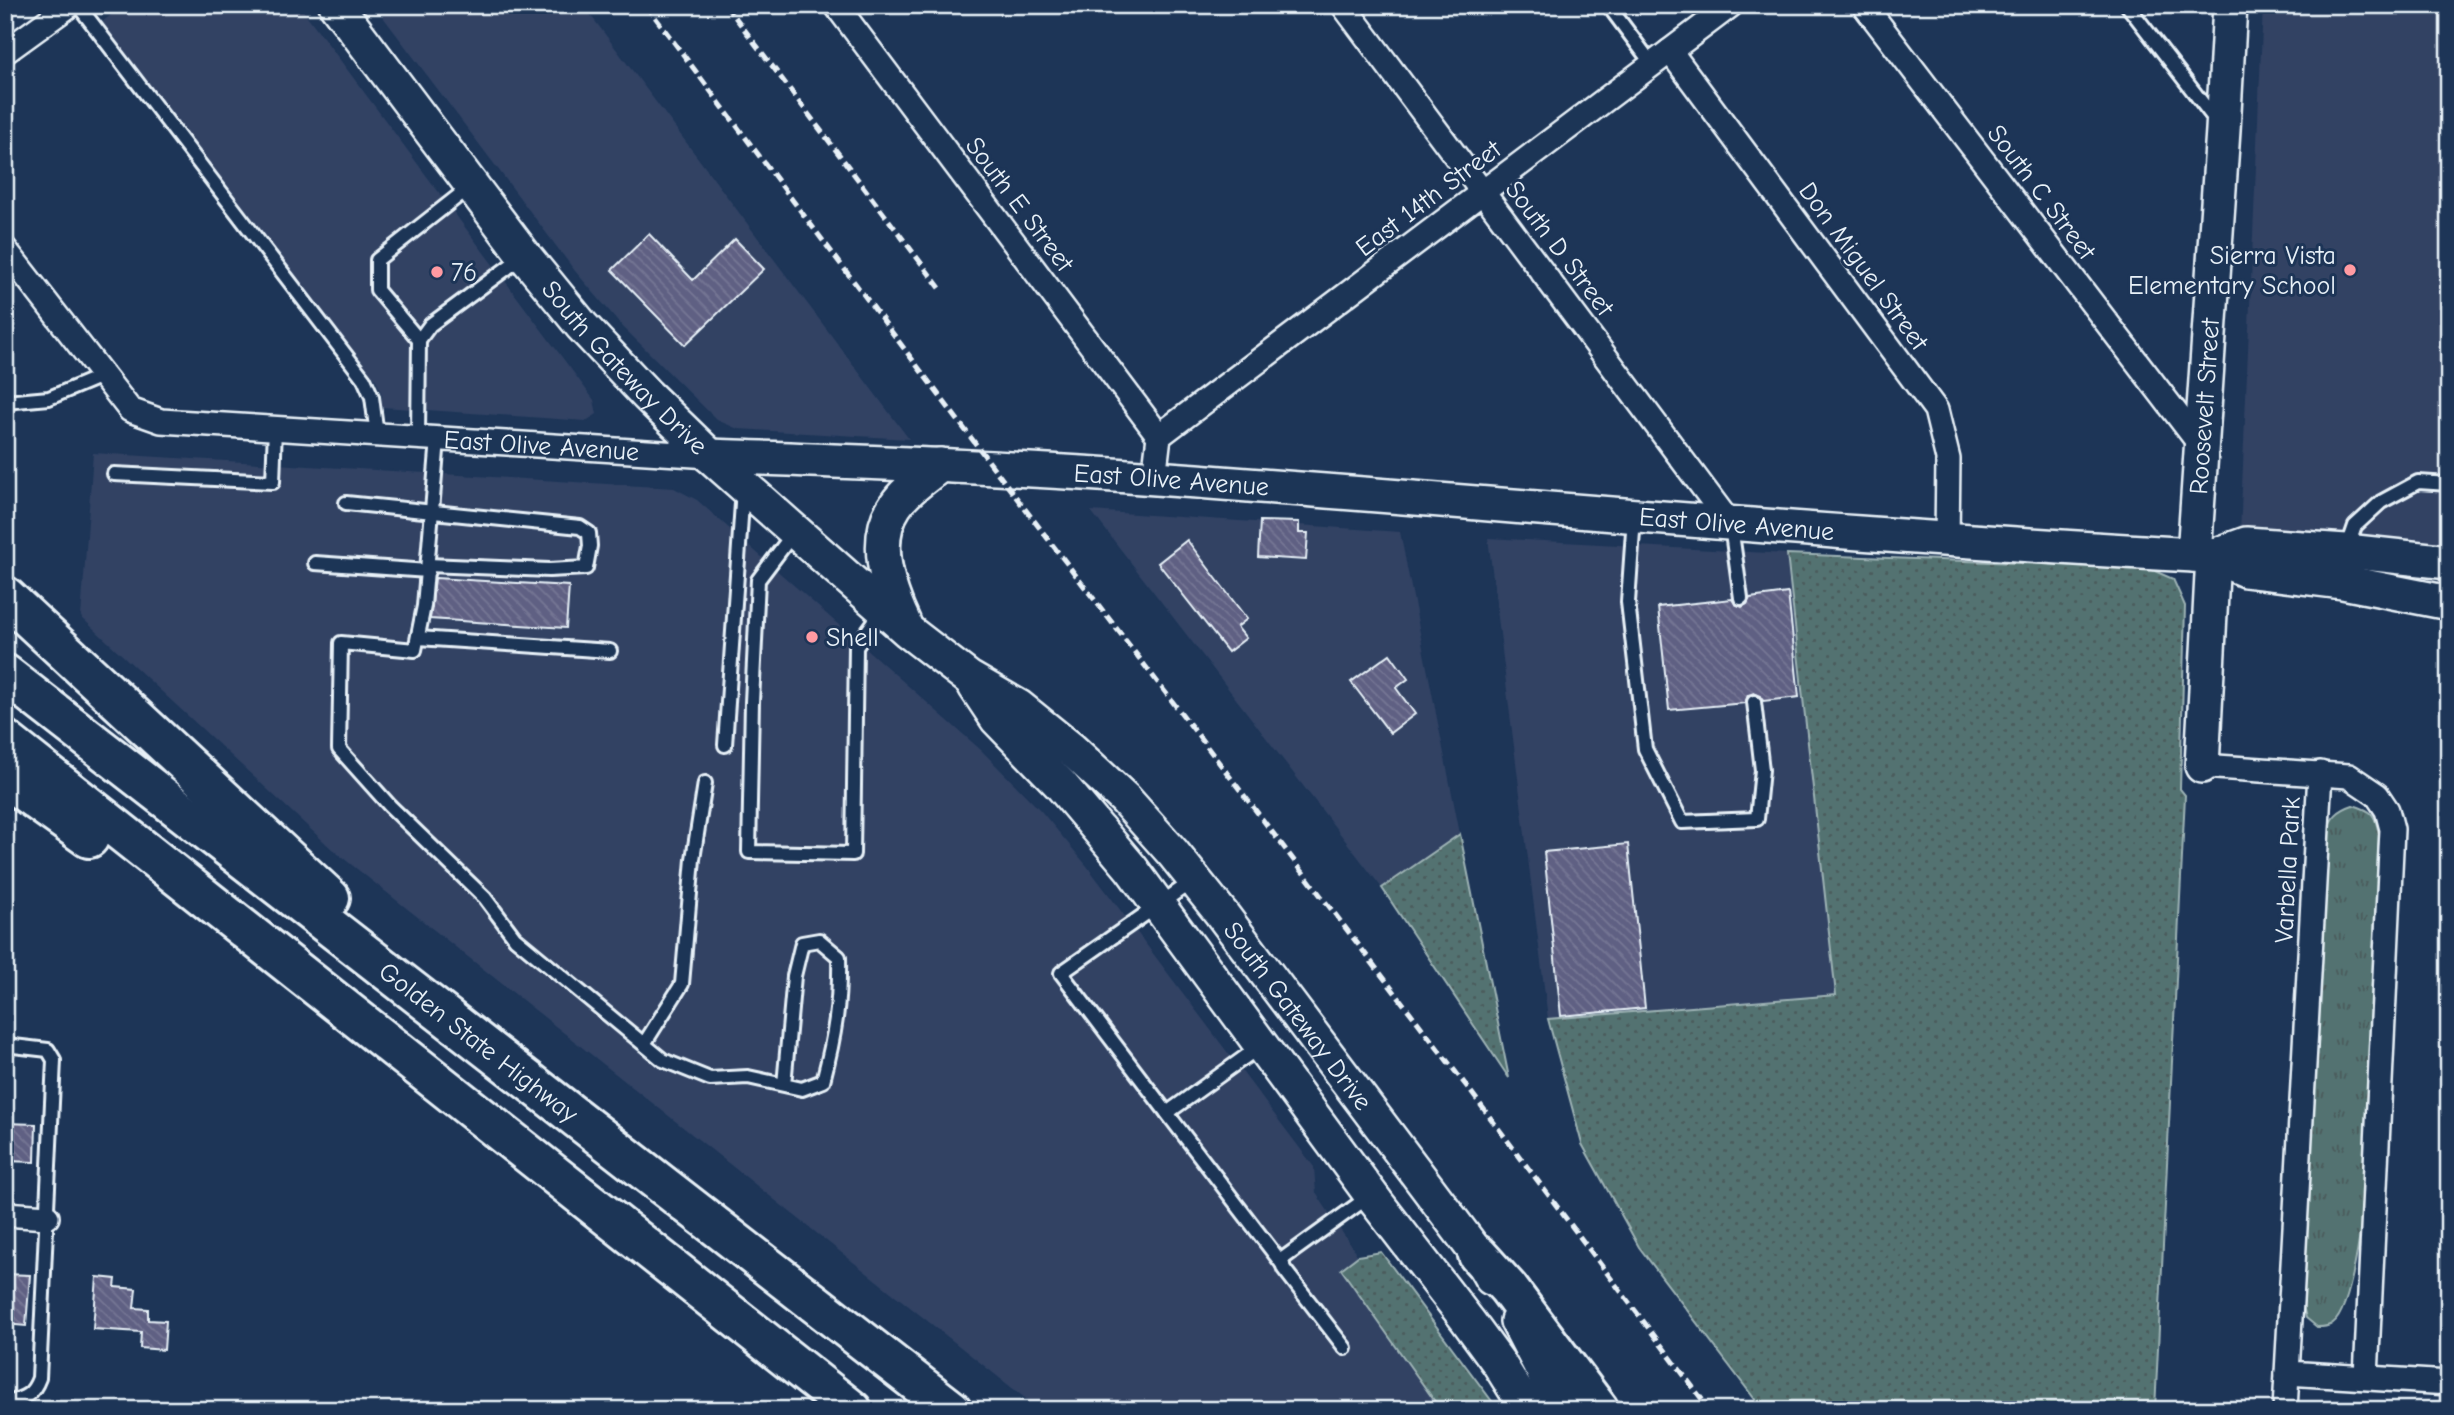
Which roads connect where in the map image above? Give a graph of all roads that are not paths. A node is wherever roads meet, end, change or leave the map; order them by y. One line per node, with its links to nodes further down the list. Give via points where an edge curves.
1 (70, 5): 11 (street)
2 (78, 5): 22 (lane, via 364,379 372,397)
3 (336, 5): 14 (main road, South Gateway Drive)
4 (836, 5): 23 (street, South E Street)
5 (1343, 5): 15 (street, South D Street)
6 (1608, 5): 12 (lane)
7 (1731, 5): 12 (street, East 14th Street)
8 (1864, 5): 25 (street, South C Street)
9 (2127, 5): 13 (lane)
10 (2230, 5): 13 (main road, Roosevelt Street)
11 (5, 52)
12 (1661, 57): 15 (street, East 14th Street); 37 (street, Don Miguel Street, via 1936,410 1948,459)
13 (2223, 130): 25 (main road, Roosevelt Street)
14 (471, 186): 17 (main road, South Gateway Drive); 18 (lane, via 377,260 377,290)
15 (1483, 192): 23 (street, East 14th Street); 35 (street, South D Street)
16 (5, 249): 19 (street)
17 (524, 256): 18 (lane, via 430,325); 26 (main road, South Gateway Drive, via 582,326)
18 (419, 340): 24 (lane)
19 (104, 375): 20 (lane, via 49,398); 21 (street, East Olive Avenue, via 130,410 161,421)
20 (5, 402)
21 (275, 428): 22 (street, East Olive Avenue); 28 (lane, via 273,482)
22 (377, 435): 24 (street, East Olive Avenue)
23 (1159, 436): 29 (street)
24 (428, 438): 26 (street, East Olive Avenue); 33 (lane)
25 (2202, 447): 38 (main road, Roosevelt Street)
26 (710, 456): 27 (main road, East Olive Avenue); 31 (main road, South Gateway Drive)
27 (940, 465): 29 (main road, East Olive Avenue); 47 (main road, via 904,494 887,524 886,579)
28 (114, 474)
29 (1154, 478): 34 (main road, East Olive Avenue)
30 (2449, 484): 41 (lane, via 2418,482 2381,502 2355,526)
31 (743, 485): 36 (main road, South Gateway Drive); 54 (lane)
32 (346, 503): 33 (lane)
33 (433, 510): 42 (lane); 42 (lane, via 580,527 589,533 590,547 586,568)
34 (1634, 517): 35 (main road, East Olive Avenue); 52 (lane, via 1628,602 1645,750 1682,821 1757,819 1762,770)
35 (1731, 525): 37 (main road, East Olive Avenue); 44 (lane)
36 (795, 531): 46 (main road, South Gateway Drive); 46 (lane, via 758,580 748,852 853,854 856,647)
37 (1947, 539): 38 (main road, East Olive Avenue)
38 (2203, 555): 41 (main road, East Olive Avenue, via 2245,569); 55 (main road, Roosevelt Street)
39 (2449, 562): 41 (main road, East Olive Avenue)
40 (315, 563): 42 (lane)
41 (2345, 566): 45 (main road, East Olive Avenue)
42 (428, 568): 48 (lane)
43 (5, 596): 64 (highway)
44 (1741, 598)
45 (2449, 603)
46 (883, 609): 47 (main road, South Gateway Drive)
47 (908, 631): 51 (main road, South Gateway Drive)
48 (418, 638): 49 (lane); 61 (lane, via 415,650 341,643 339,748 390,806 485,898 515,938)
49 (610, 651)
50 (5, 674): 64 (highway, Golden State Highway)
51 (969, 678): 59 (main road, South Gateway Drive, via 1019,707 1071,749 1125,799); 60 (main road, South Gateway Drive, via 997,719 1061,785)
52 (1754, 702)
53 (5, 740): 66 (highway)
54 (725, 745)
55 (2202, 766): 56 (street)
56 (2320, 773): 75 (street, Varbella Park); 76 (street, Varbella Park, via 2349,776 2364,784 2387,810 2392,829)
57 (5, 778): 66 (highway)
58 (705, 783): 61 (lane, via 682,984)
59 (1195, 880): 60 (lane); 68 (main road, South Gateway Drive)
60 (1157, 905): 63 (main road, South Gateway Drive); 67 (lane, via 1061,973)
61 (644, 1044): 65 (lane, via 663,1060 710,1079 748,1077)
62 (5, 1045): 71 (lane, via 48,1050 54,1060)
63 (1261, 1045): 67 (lane); 69 (main road, South Gateway Drive)
64 (513, 1069): 80 (highway, Golden State Highway)
65 (784, 1085): 65 (lane, via 802,1089 823,1081 836,1032 839,957 819,940 802,943 794,976)
66 (472, 1111): 79 (highway)
67 (1167, 1113): 73 (lane)
68 (1410, 1165): 69 (main road); 72 (main road, South Gateway Drive)
69 (1371, 1195): 73 (lane, via 1281,1259); 81 (main road, South Gateway Drive, via 1498,1362)
70 (5, 1214): 71 (street)
71 (47, 1217): 78 (lane, via 39,1378 34,1391)
72 (1478, 1255): 82 (main road, South Gateway Drive, via 1527,1337); 83 (highway)
73 (1283, 1265): 74 (lane)
74 (1345, 1348)
75 (2287, 1373): 76 (street); 84 (street, Varbella Park)
76 (2366, 1377): 77 (street)
77 (2449, 1384)
78 (5, 1404)
79 (852, 1410)
80 (952, 1410)
81 (1528, 1410)
82 (1558, 1410)
83 (1599, 1410)
84 (2286, 1410)

